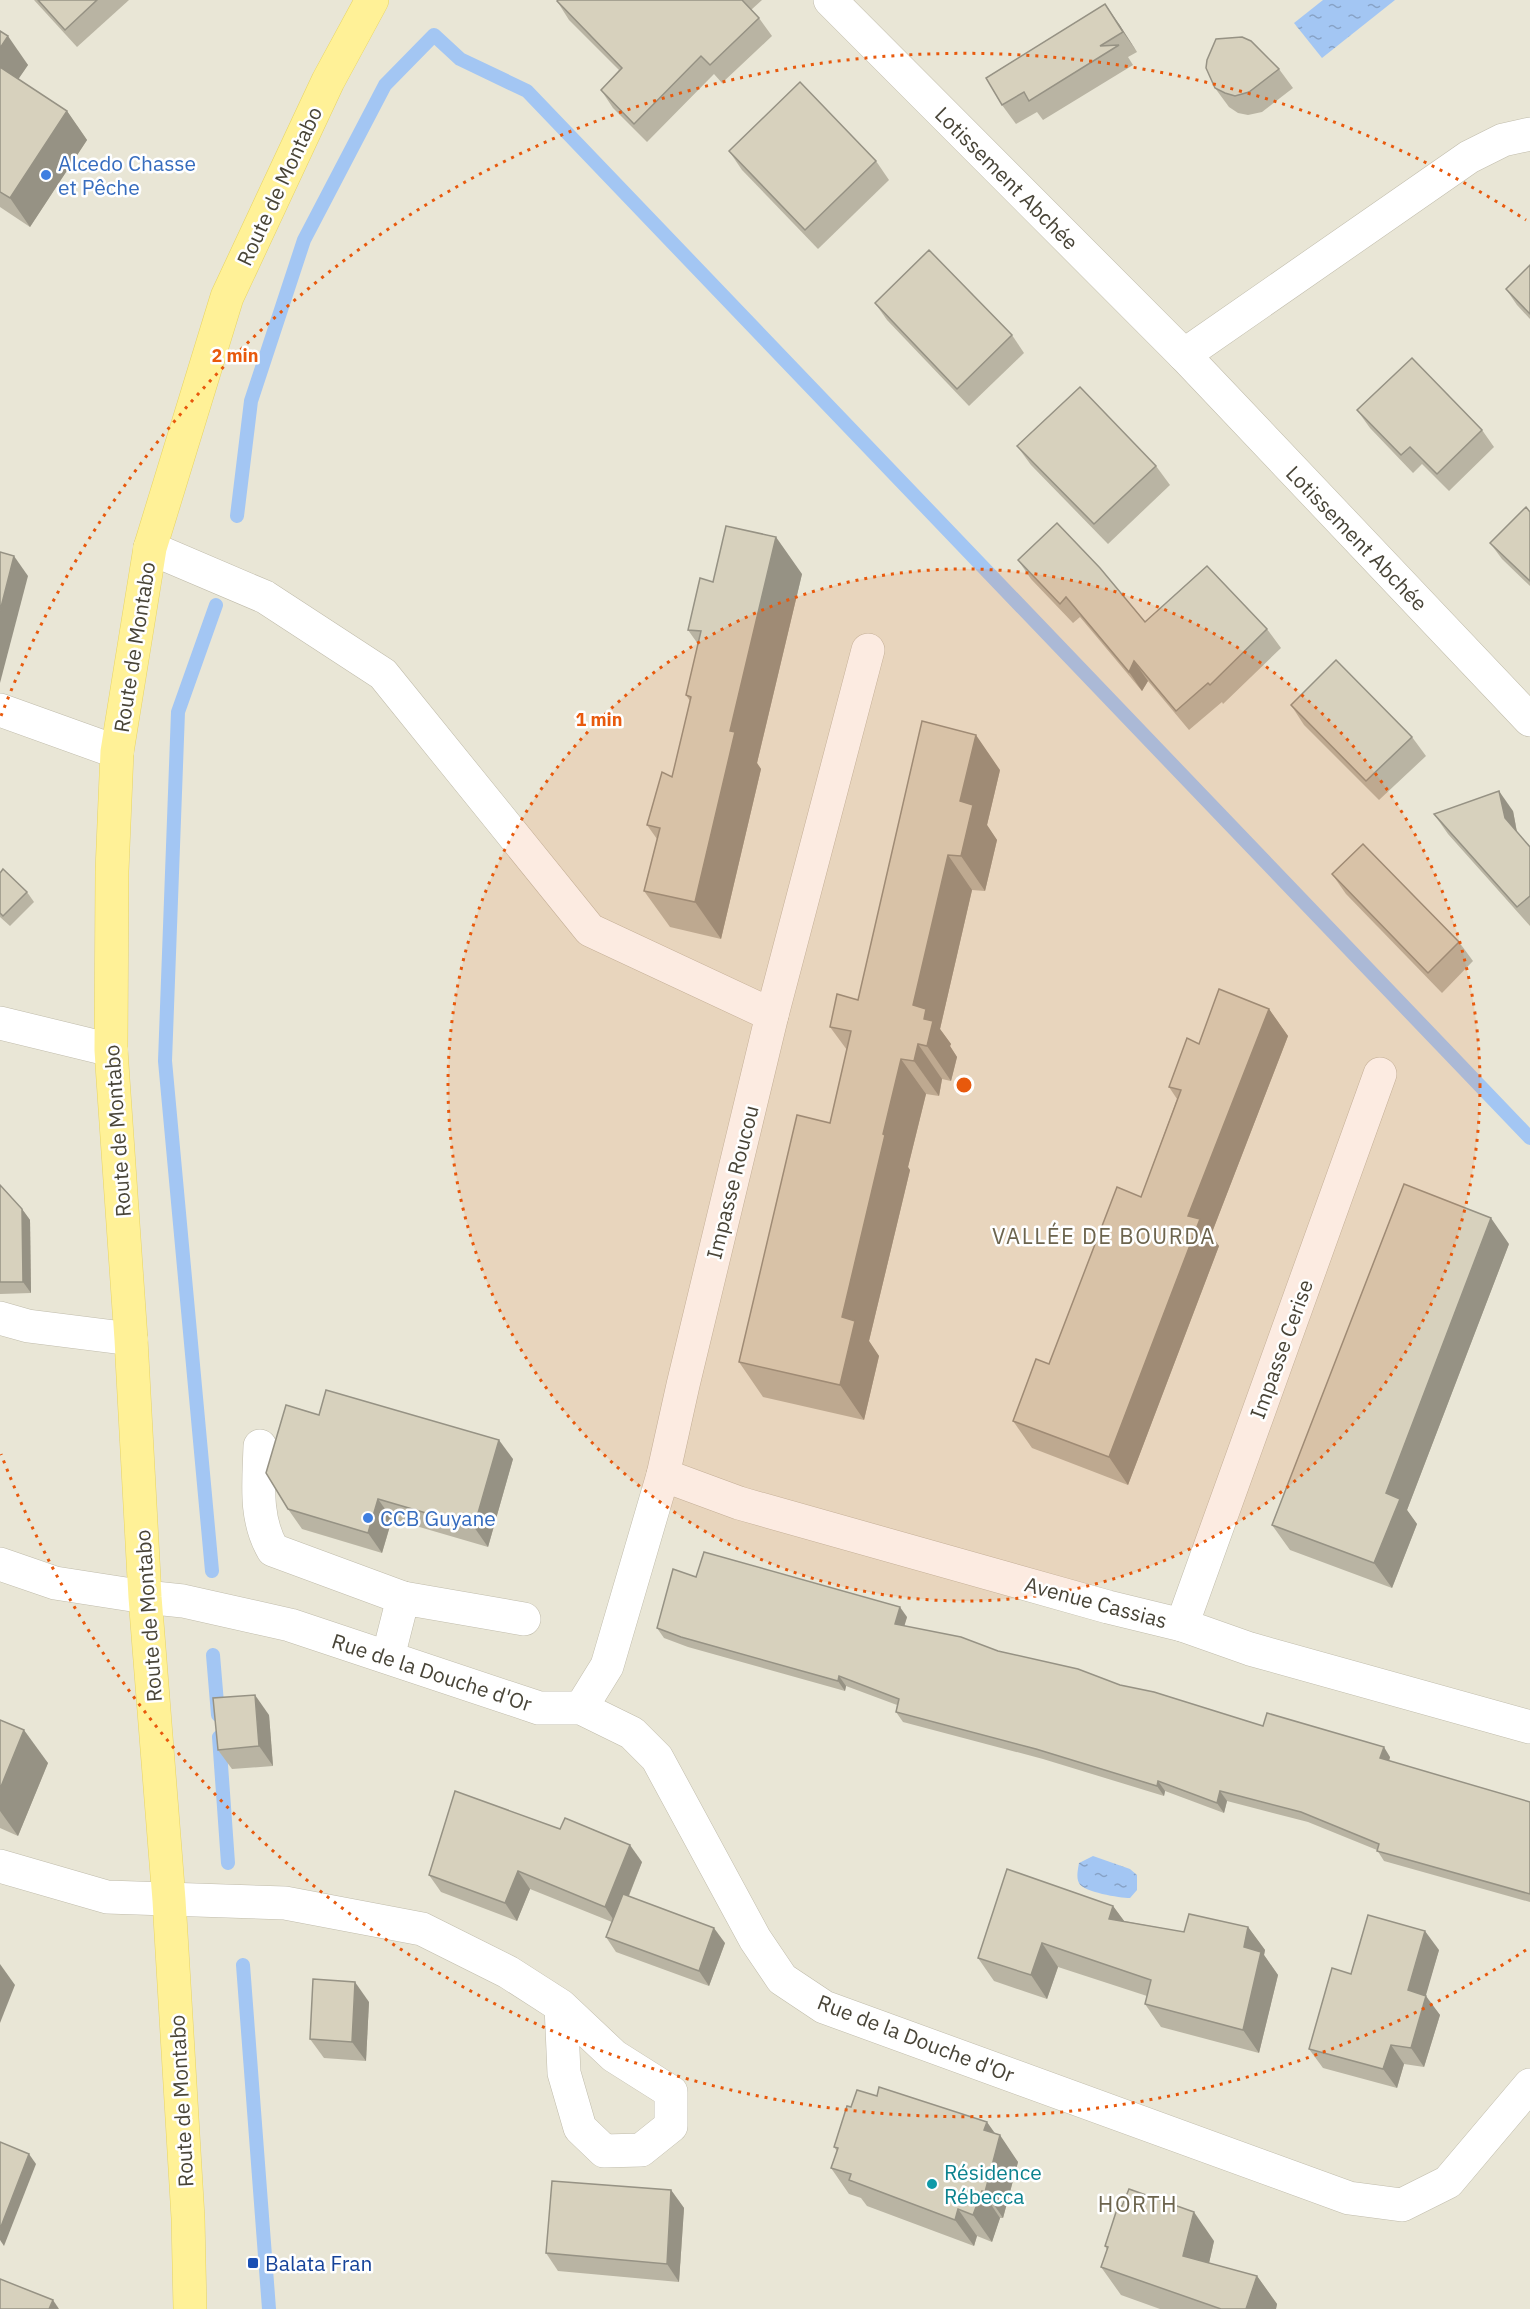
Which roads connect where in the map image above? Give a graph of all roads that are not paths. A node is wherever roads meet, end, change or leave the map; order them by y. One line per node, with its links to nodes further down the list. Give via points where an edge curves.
1 (372, 0): 5 (main road, Route de Montabo, via 328,81 227,297)
2 (830, 0): 4 (street, Lotissement Abchée)
3 (1530, 134): 4 (street, via 1503,140 1469,157)
4 (1184, 355): 8 (street, Lotissement Abchée)
5 (150, 548): 9 (main road, Route de Montabo); 10 (street, via 265,597 383,674 590,930)
6 (868, 650): 10 (street, Impasse Roucou)
7 (0, 710): 9 (street)
8 (1530, 720)
9 (117, 752): 12 (main road, Route de Montabo)
10 (772, 1015): 17 (street, Impasse Roucou)
11 (0, 1023): 12 (street)
12 (111, 1050): 15 (main road, Route de Montabo)
13 (1380, 1074): 22 (street, Impasse Cerise)
14 (0, 1318): 15 (street, via 28,1326)
15 (131, 1339): 19 (main road, Route de Montabo)
16 (260, 1446): 20 (street, via 258,1504 273,1550)
17 (663, 1475): 22 (street, Avenue Cassias, via 740,1503); 24 (street, Impasse Roucou, via 607,1666)
18 (0, 1564): 19 (street, Rue de la Douche d'Or, via 55,1583)
19 (145, 1597): 23 (street, Rue de la Douche d'Or, via 183,1601 290,1625); 27 (main road, Route de Montabo)
20 (403, 1598): 21 (street); 23 (street)
21 (524, 1619)
22 (1182, 1625): 25 (street, Avenue Cassias, via 1250,1649)
23 (388, 1657): 24 (street, Rue de la Douche d'Or, via 539,1708)
24 (581, 1708): 29 (street, Rue de la Douche d'Or, via 632,1734 657,1758 760,1947 782,1979 824,2007 1349,2198 1402,2205 1448,2182)
25 (1530, 1727)
26 (0, 1866): 27 (street, via 107,1897)
27 (169, 1900): 28 (street, via 285,1903 422,1929 508,1972); 30 (main road, Route de Montabo)
28 (561, 2006)
29 (1530, 2085)
30 (190, 2309)

